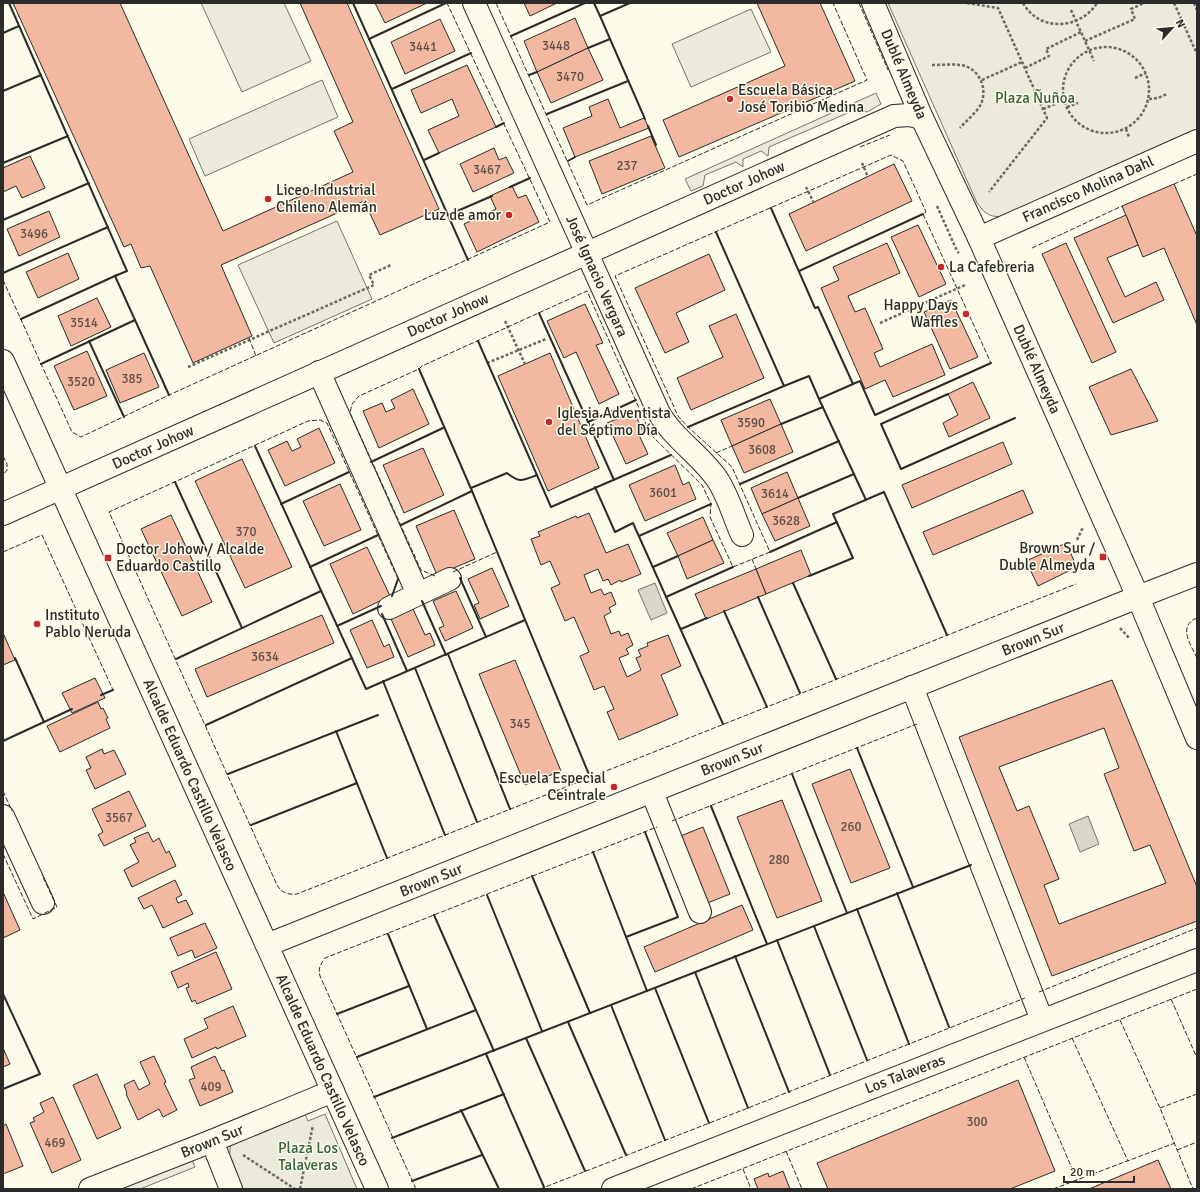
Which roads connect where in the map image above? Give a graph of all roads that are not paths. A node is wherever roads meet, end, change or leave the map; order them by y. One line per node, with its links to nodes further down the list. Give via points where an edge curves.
1 (474, 3): 8 (street, José Ignacio Vergara)
2 (873, 3): 3 (street, Dublé Almeyda)
3 (910, 90): 4 (street); 5 (street, Dublé Almeyda)
4 (894, 116): 5 (street, Doctor Johow, via 910,115); 8 (street, Doctor Johow)
5 (922, 118): 7 (street, Dublé Almeyda)
6 (1197, 141): 7 (street, Francisco Molina Dahl)
7 (979, 238): 17 (street, Dublé Almeyda)
8 (586, 253): 10 (street, Doctor Johow); 13 (street, José Ignacio Vergara, via 664,421 717,478)
9 (3, 361): 11 (street, Alcalde Eduardo Castillo Velasco)
10 (318, 372): 11 (street, Doctor Johow); 16 (street)
11 (60, 488): 12 (street, Doctor Johow); 25 (street, Alcalde Eduardo Castillo Velasco)
12 (3, 514)
13 (742, 535)
14 (1197, 574): 17 (street, Brown Sur)
15 (450, 579): 16 (street)
16 (418, 594): 18 (street)
17 (1138, 597): 19 (street, Brown Sur); 20 (street, Dublé Almeyda)
18 (389, 608)
19 (912, 687): 21 (street, Brown Sur); 27 (street)
20 (1197, 738)
21 (652, 792): 24 (street); 25 (street, Brown Sur)
22 (3, 816): 23 (street)
23 (43, 903)
24 (700, 912)
25 (267, 945): 28 (street, Alcalde Eduardo Castillo Velasco)
26 (1197, 960): 27 (street, Los Talaveras)
27 (1042, 1020): 33 (street, Los Talaveras)
28 (333, 1091): 29 (street, Brown Sur); 32 (street, Alcalde Eduardo Castillo Velasco)
29 (212, 1142): 30 (street, Brown Sur); 31 (street)
30 (90, 1189)
31 (231, 1189)
32 (376, 1189)
33 (613, 1189)

